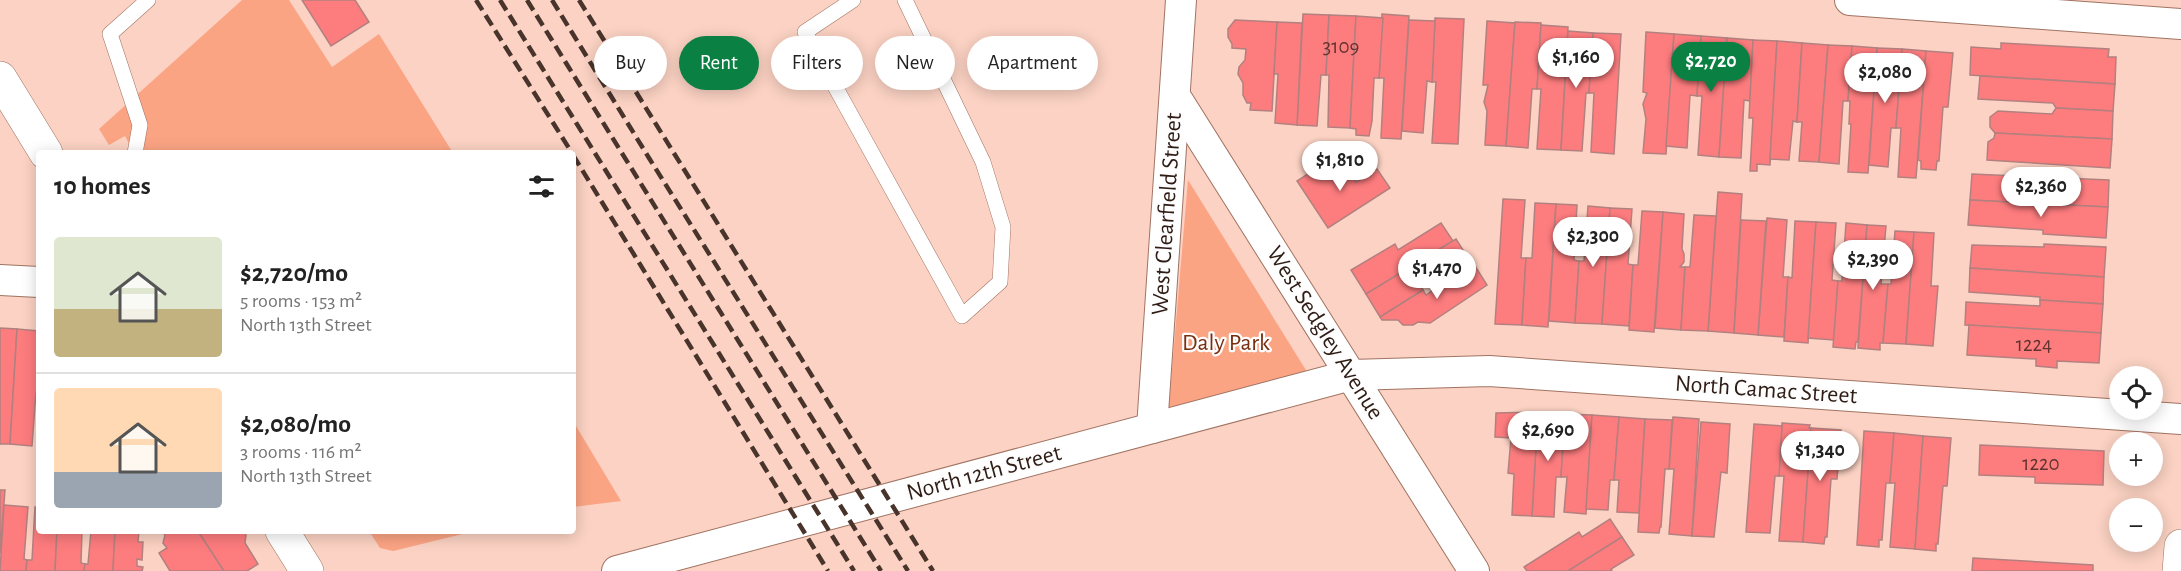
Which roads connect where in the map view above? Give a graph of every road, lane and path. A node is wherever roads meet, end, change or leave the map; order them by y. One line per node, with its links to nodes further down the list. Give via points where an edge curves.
1 (148, 0): 10 (lane, via 110,34 140,125)
2 (853, 0): 3 (lane, via 805,32 962,316 1000,282 1003,227 983,162)
3 (905, 0)
4 (1181, 0): 8 (street, West Clearfield Street)
5 (1850, 0): 6 (street)
6 (2181, 24)
7 (0, 78): 9 (main road)
8 (1175, 96): 13 (street, West Sedgley Avenue); 15 (street, West Clearfield Street)
9 (44, 150)
10 (136, 150)
11 (0, 280): 12 (street)
12 (36, 282)
13 (1351, 375): 14 (street, North Camac Street, via 1489,371); 15 (street, North 12th Street); 20 (street, West Sedgley Avenue)
14 (2181, 419)
15 (1152, 428): 19 (street, North 12th Street)
16 (284, 534): 18 (main road)
17 (2181, 546): 21 (main road)
18 (307, 571)
19 (617, 571)
20 (1474, 571)
21 (2179, 571)

